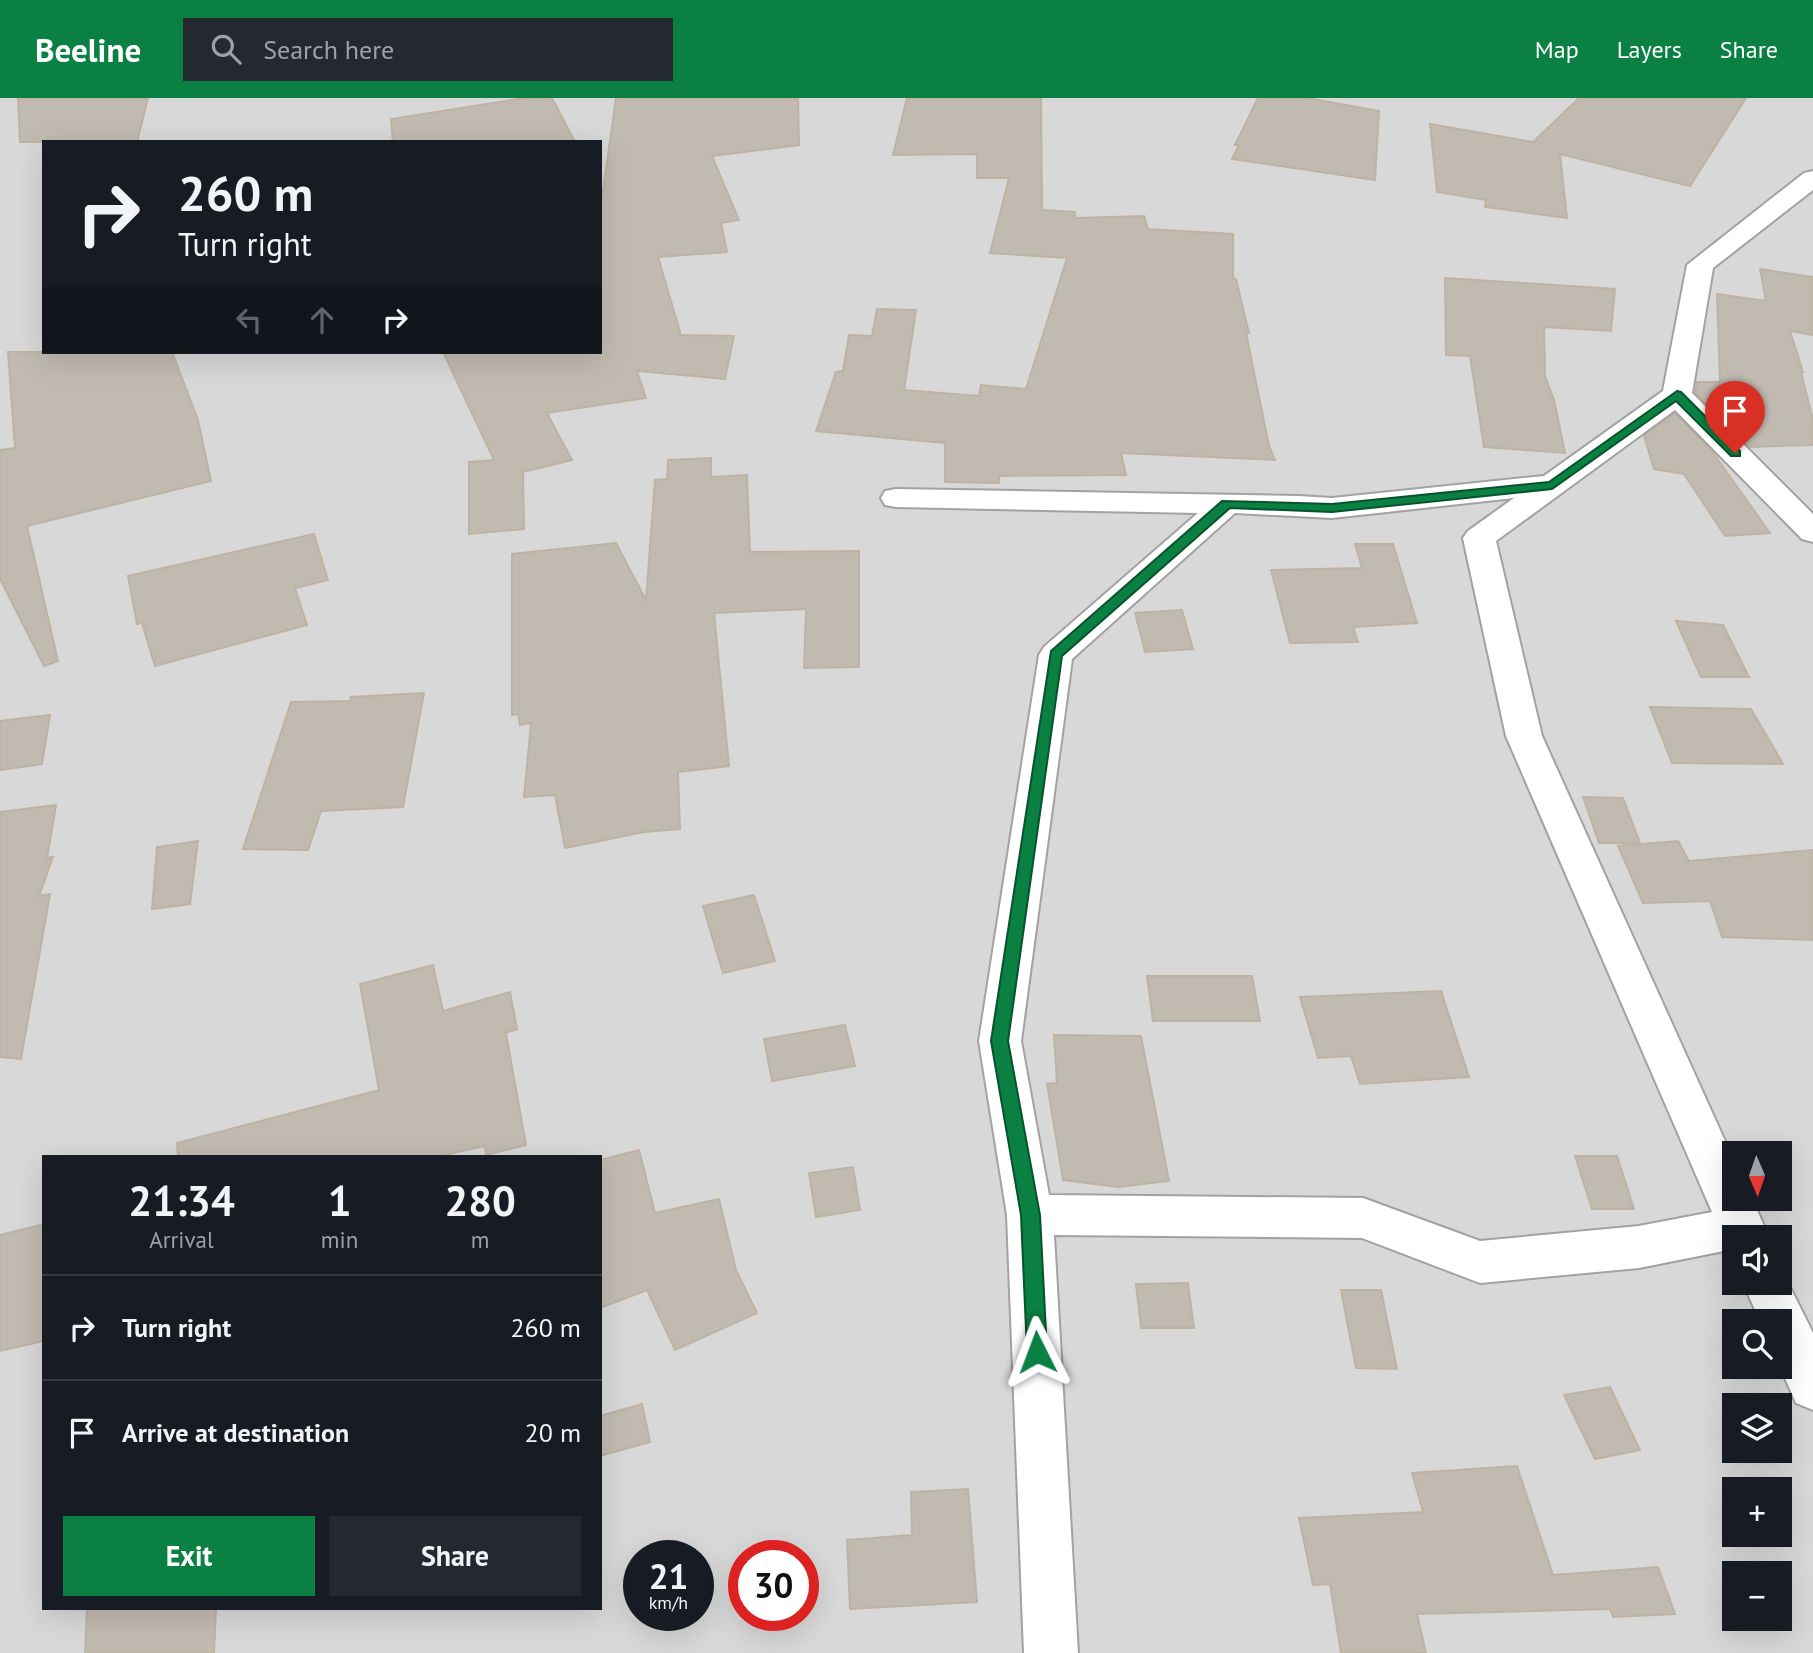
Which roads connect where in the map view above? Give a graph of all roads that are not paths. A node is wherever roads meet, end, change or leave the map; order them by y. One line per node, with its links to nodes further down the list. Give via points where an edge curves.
1 (1813, 178): 2 (street, via 1700,265)
2 (1677, 395): 3 (street); 6 (street)
3 (1552, 485): 5 (street, via 1332,508); 8 (street, via 1479,538 1524,736)
4 (895, 498): 5 (street)
5 (1227, 504): 7 (street, via 1056,655 1000,1041)
6 (1813, 531)
7 (1030, 1215): 9 (street, via 1363,1218 1480,1262); 12 (street)
8 (1741, 1225)
9 (1722, 1235)
10 (1771, 1295): 11 (street)
11 (1813, 1387)
12 (1051, 1653)

